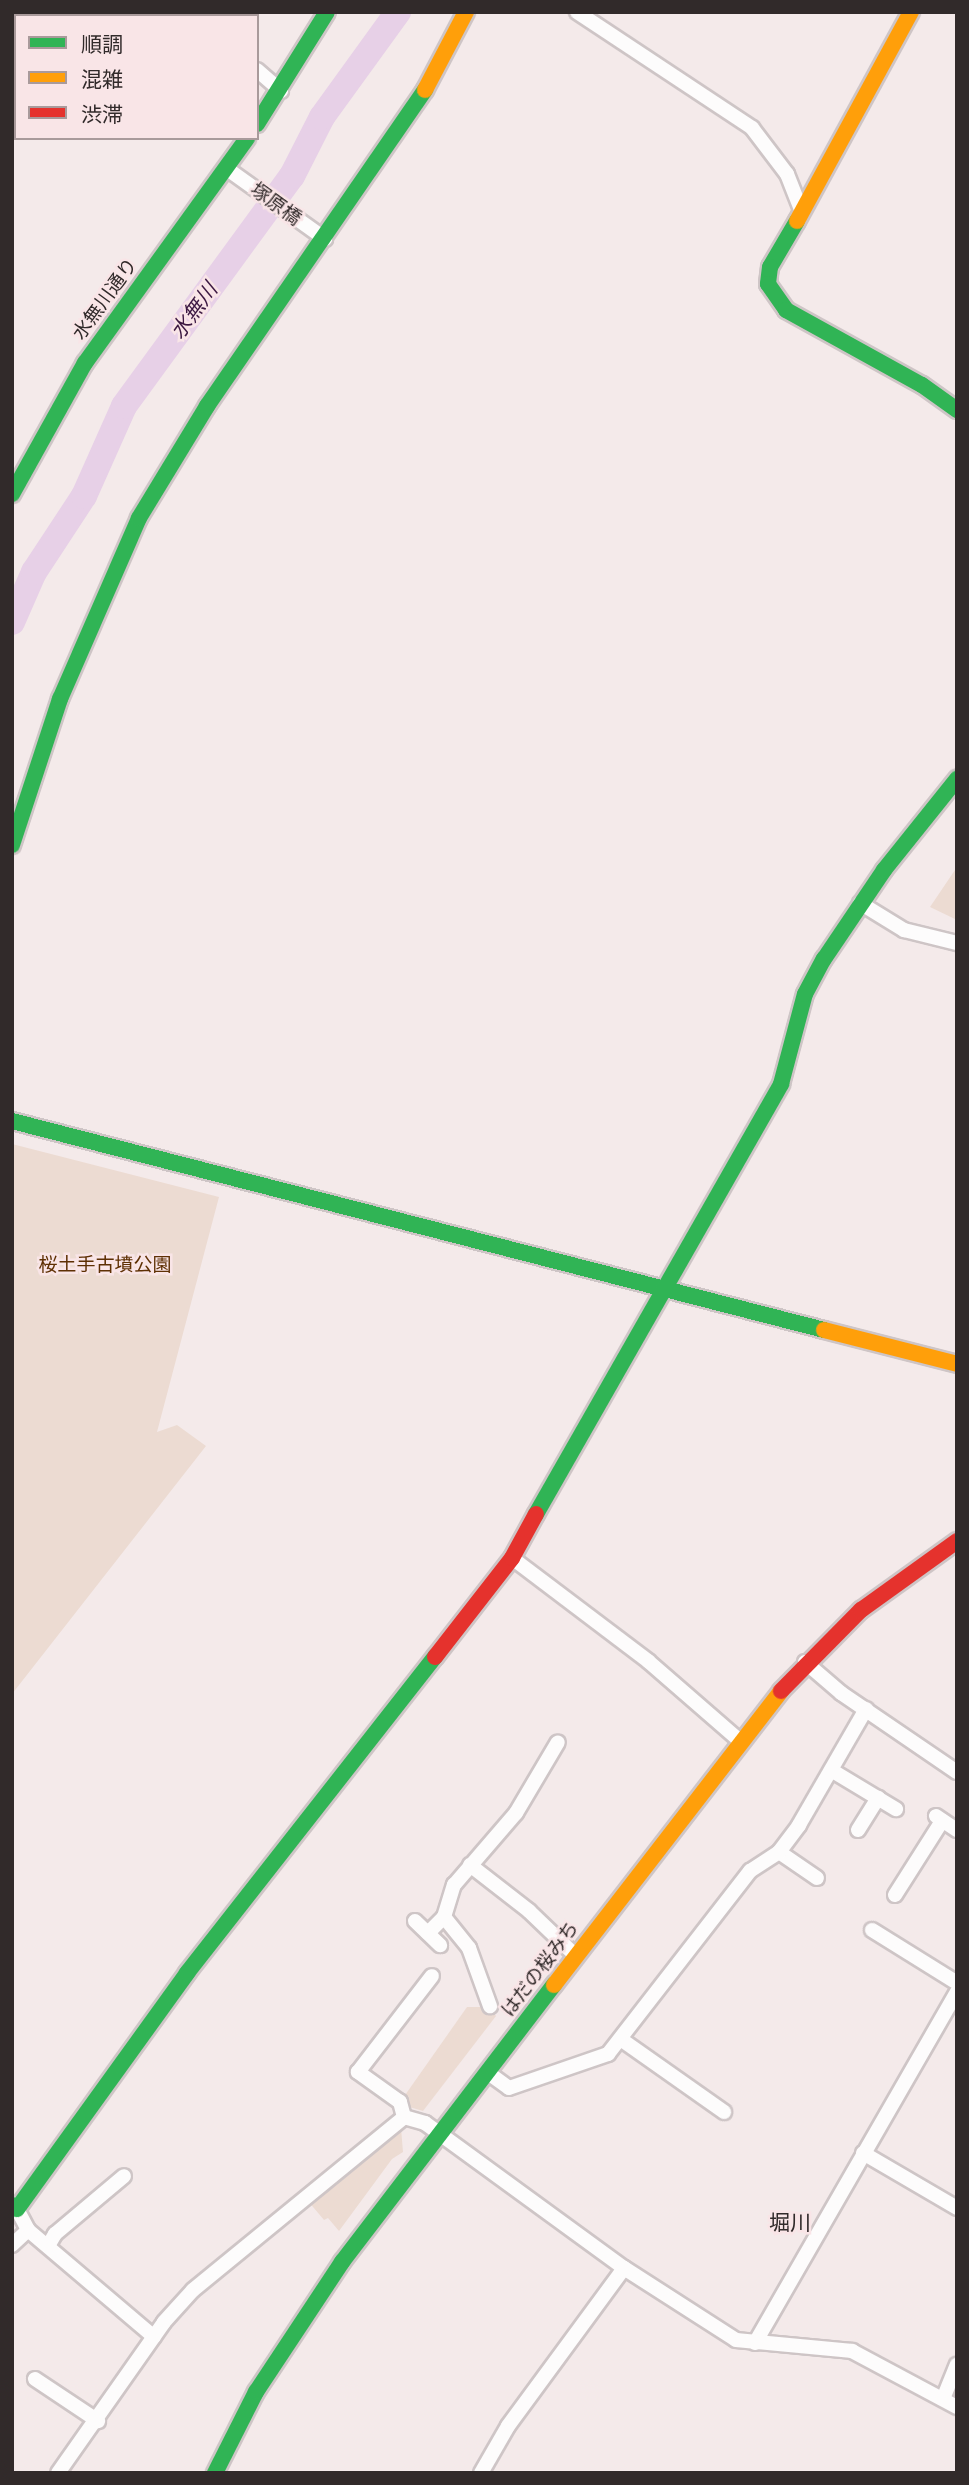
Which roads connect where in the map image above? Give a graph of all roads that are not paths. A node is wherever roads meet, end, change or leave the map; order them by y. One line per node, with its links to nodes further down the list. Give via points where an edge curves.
1 (327, 12): 6 (street)
2 (466, 12): 11 (street, via 415,108)
3 (577, 12): 10 (street, via 752,128 787,174)
4 (911, 12): 10 (street)
5 (259, 72): 6 (street)
6 (281, 91): 7 (street)
7 (259, 121)
8 (246, 140): 9 (street, 水無川通り)
9 (226, 168): 11 (street, 塚原橋); 13 (street, 水無川通り, via 85,363)
10 (802, 212): 12 (street, via 770,267 768,284 777,303)
11 (325, 239): 15 (street, via 207,406 139,518 60,699)
12 (957, 410)
13 (12, 494)
14 (957, 779): 16 (street)
15 (12, 845)
16 (860, 903): 17 (street, via 904,930); 19 (street, via 805,994 781,1084)
17 (957, 943)
18 (12, 1121): 19 (street)
19 (661, 1288): 20 (street); 22 (street)
20 (957, 1364)
21 (957, 1541): 23 (street, はだの桜みち, via 861,1610)
22 (512, 1558): 25 (street, via 648,1661); 54 (street, via 187,1973)
23 (806, 1662): 24 (street); 25 (street, はだの桜みち)
24 (866, 1709): 27 (street); 28 (street)
25 (740, 1741): 42 (street, はだの桜みち)
26 (558, 1742): 34 (street, via 516,1813)
27 (831, 1770): 29 (street); 33 (street)
28 (957, 1772)
29 (878, 1798): 30 (street); 31 (street)
30 (896, 1809)
31 (858, 1830)
32 (957, 1830): 36 (street, via 938,1818 911,1881)
33 (779, 1852): 35 (street); 47 (street, via 750,1871)
34 (470, 1865): 37 (street, via 454,1885); 42 (street, via 529,1910)
35 (817, 1878)
36 (895, 1895)
37 (444, 1917): 40 (street); 46 (street, via 469,1948)
38 (415, 1921): 40 (street)
39 (872, 1930): 44 (street)
40 (428, 1933): 41 (street)
41 (440, 1945)
42 (576, 1956): 48 (street, はだの桜みち)
43 (432, 1976): 50 (street, via 358,2073 400,2102)
44 (957, 1983)
45 (957, 1992): 52 (street)
46 (490, 2006)
47 (622, 2040): 48 (street, via 608,2054 509,2088); 49 (street)
48 (487, 2073): 51 (street, はだの桜みち)
49 (724, 2112)
50 (404, 2117): 51 (street, via 425,2123); 60 (street, via 193,2290)
51 (439, 2135): 59 (street); 68 (street, はだの桜みち, via 307,2312 256,2392)
52 (863, 2153): 55 (street); 61 (street)
53 (124, 2176): 58 (street)
54 (15, 2207): 56 (street)
55 (957, 2208)
56 (28, 2230): 57 (street); 58 (street)
57 (12, 2245)
58 (47, 2246): 60 (street)
59 (624, 2268): 61 (street, via 736,2340); 69 (street, via 508,2426)
60 (154, 2337): 66 (street)
61 (755, 2343): 64 (street, via 852,2351)
62 (957, 2365): 64 (street)
63 (35, 2379): 66 (street)
64 (943, 2399): 65 (street)
65 (957, 2407)
66 (98, 2421): 67 (street)
67 (58, 2473)
68 (215, 2473)
69 (481, 2473)

